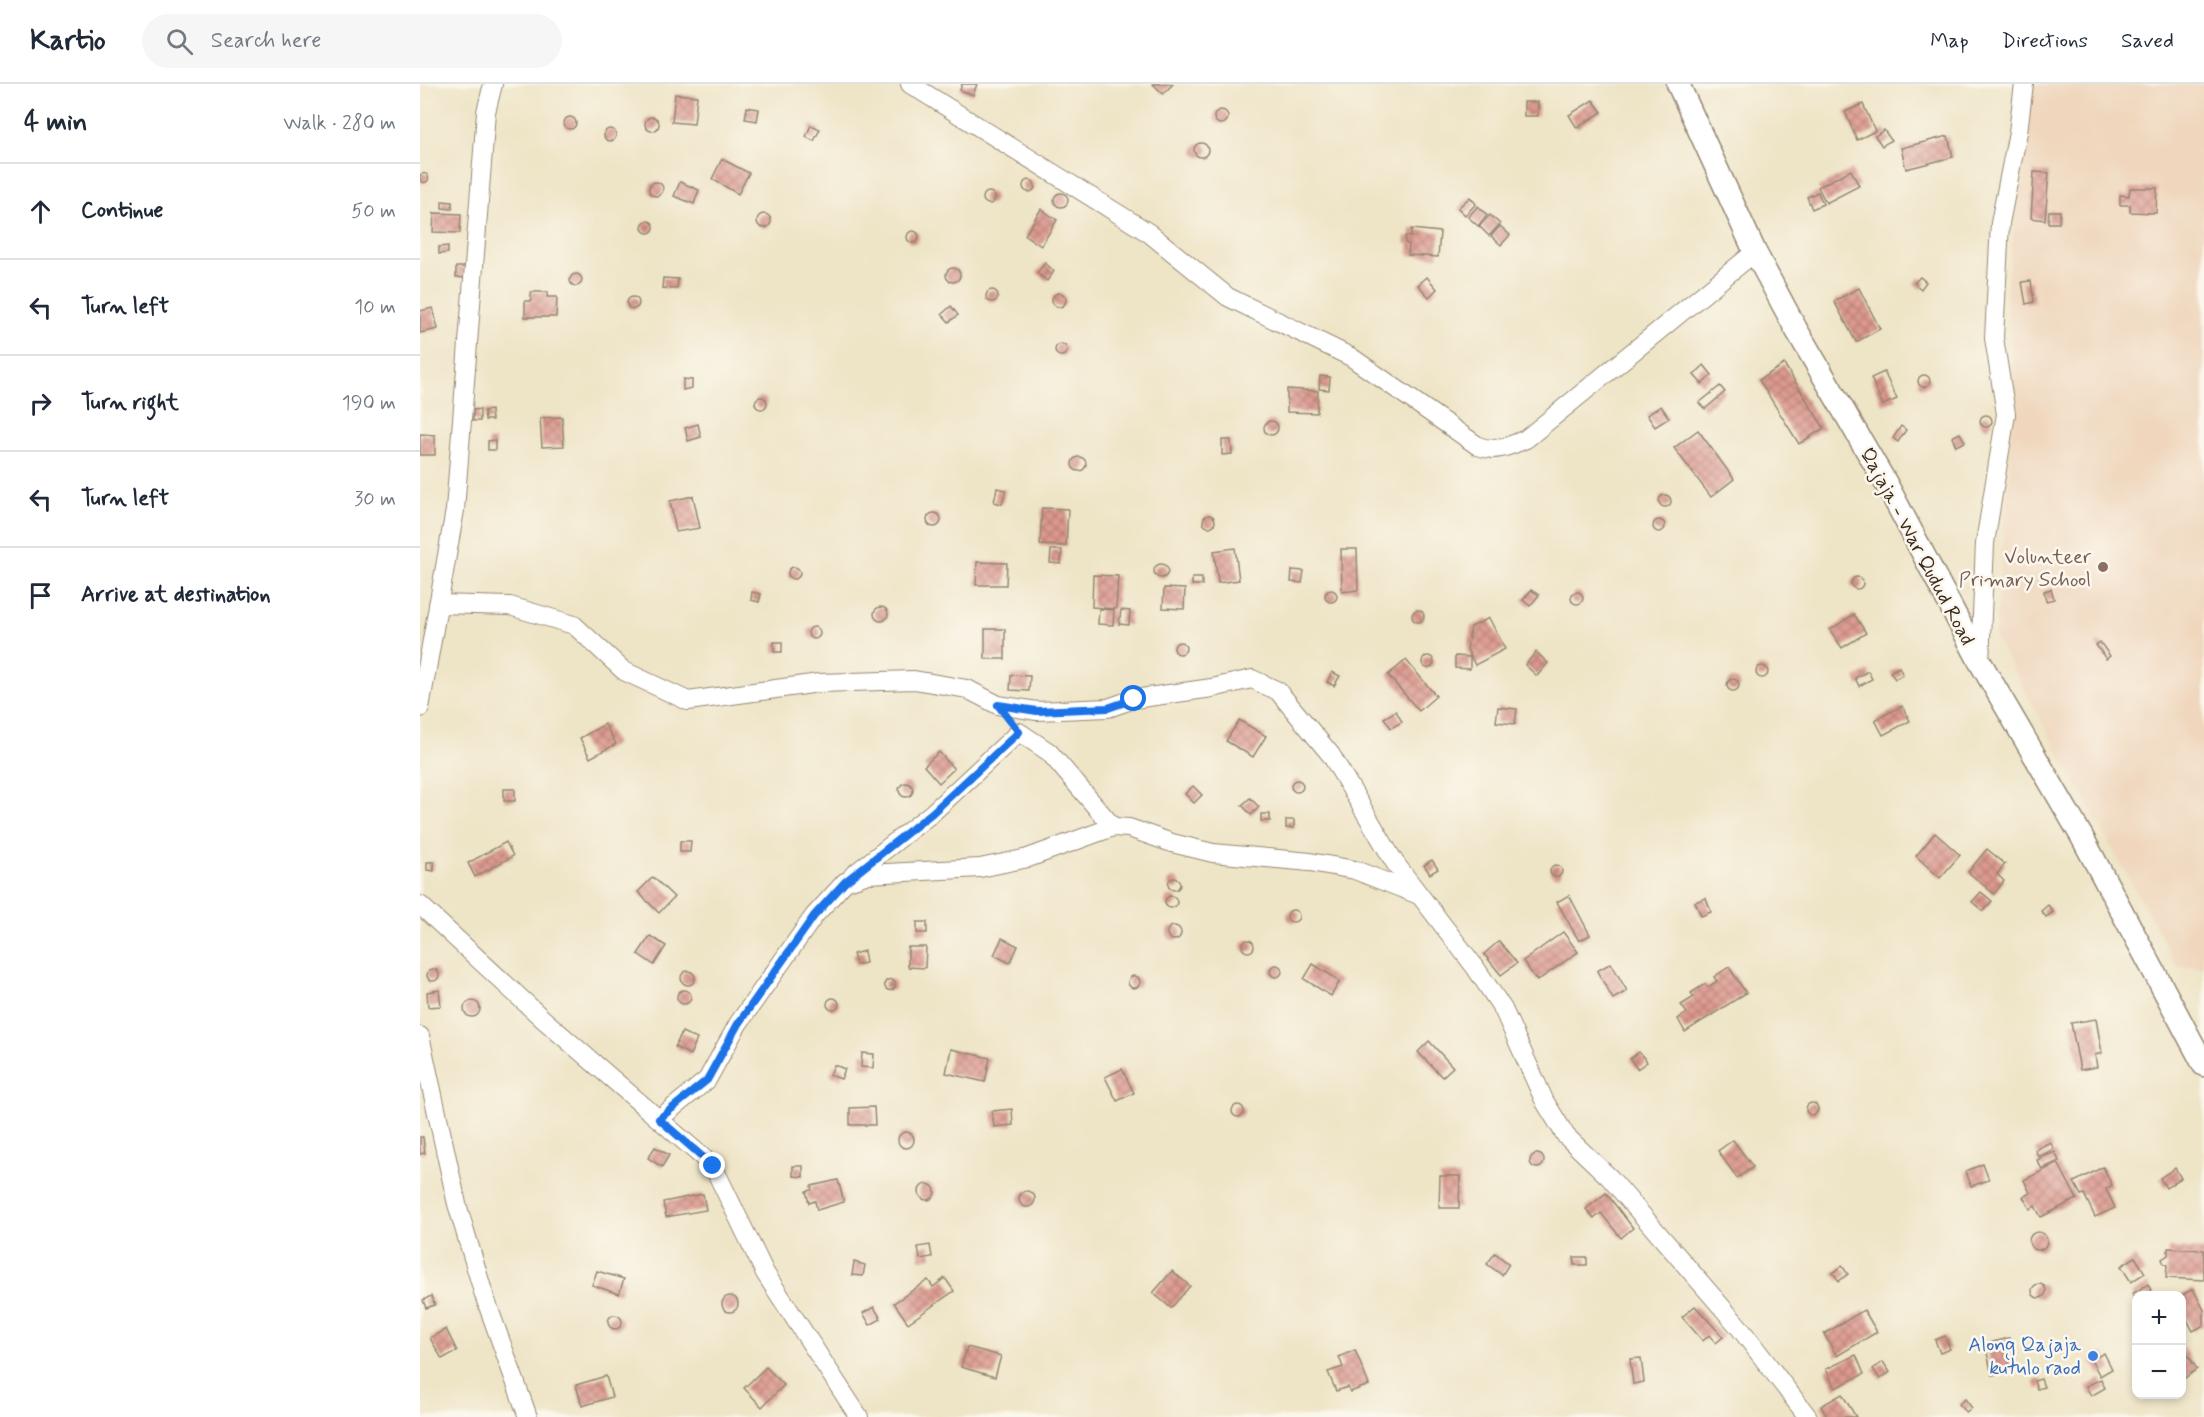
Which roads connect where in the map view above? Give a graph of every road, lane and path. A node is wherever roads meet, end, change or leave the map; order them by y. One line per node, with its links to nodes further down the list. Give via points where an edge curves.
1 (493, 84): 6 (street, via 486,112 455,510)
2 (910, 84): 5 (street, via 1149,233 1228,297 1351,357 1490,451 1526,439)
3 (1678, 84): 5 (street, Qajaja - War Qudud Road)
4 (2024, 84): 7 (street, via 2000,223 1994,338 2006,414 1984,543)
5 (1755, 252): 7 (street, Qajaja - War Qudud Road, via 1887,485)
6 (438, 604): 8 (street, via 510,606 574,625 624,671 688,701 819,683 914,680 967,689); 9 (street)
7 (1980, 662): 16 (street, Qajaja - War Qudud Road, via 2082,837)
8 (998, 705): 10 (street); 13 (street, via 1037,711 1108,708 1134,699 1252,679 1278,691 1331,755 1395,863)
9 (420, 708)
10 (1019, 732): 11 (street, via 1049,752); 12 (street, via 932,813)
11 (1113, 828): 12 (street, via 1028,858 980,868 868,874); 13 (street, via 1129,828 1212,853 1355,870)
12 (845, 882): 17 (street, via 814,916 738,1024 707,1080)
13 (1420, 896): 20 (street, via 1503,1009 1545,1102 1566,1136 1610,1178 1731,1318)
14 (420, 905): 17 (street)
15 (420, 1036): 18 (street, via 457,1204 484,1295)
16 (2204, 1065)
17 (659, 1119): 19 (street, via 713,1166 765,1273)
18 (528, 1417)
19 (859, 1417)
20 (1808, 1417)

